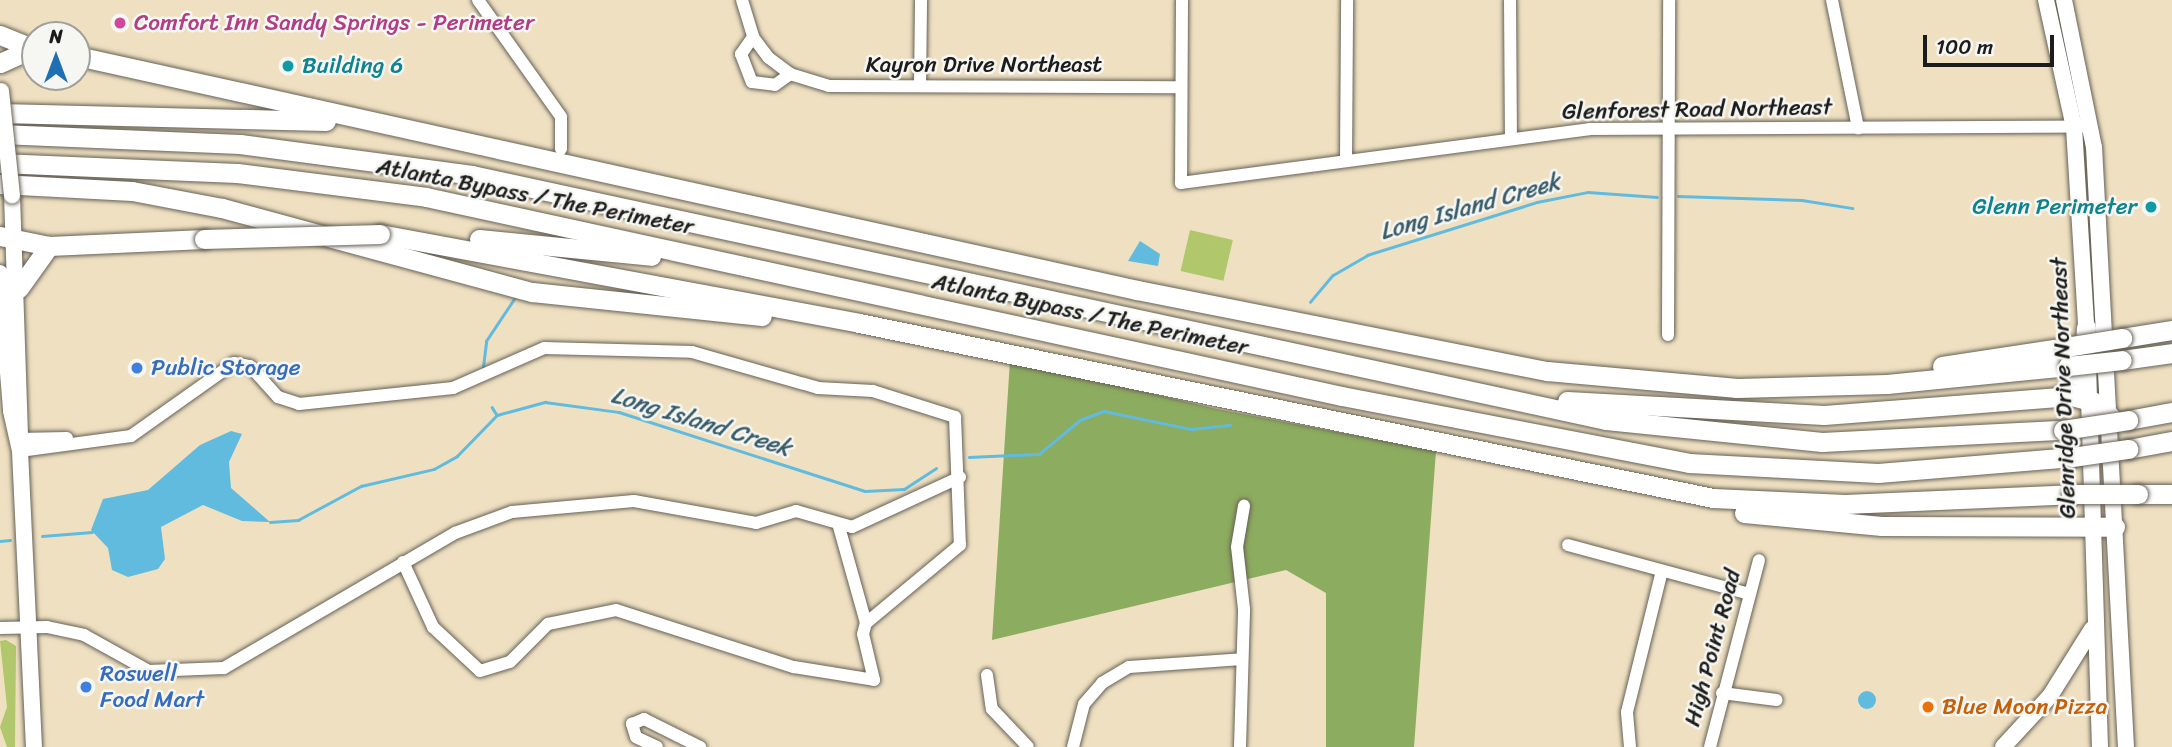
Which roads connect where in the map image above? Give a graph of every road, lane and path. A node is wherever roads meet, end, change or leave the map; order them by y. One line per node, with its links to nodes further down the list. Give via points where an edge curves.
1 (478, 0): 29 (street, via 561,117)
2 (742, 0): 12 (street, Kayron Drive Northeast)
3 (921, 0): 19 (street)
4 (1182, 0): 20 (street)
5 (1347, 0): 30 (street)
6 (1510, 0): 28 (street)
7 (1670, 0): 25 (street)
8 (1832, 0): 26 (street)
9 (2046, 0): 24 (main road, Glenridge Drive Northeast)
10 (2064, 0): 23 (main road, Glenridge Drive Northeast)
11 (0, 35): 13 (highway)
12 (753, 37): 17 (street, Kayron Drive Northeast); 17 (street, Kayron Drive Northeast, via 741,54 752,82 775,85)
13 (21, 44)
14 (21, 54): 16 (highway)
15 (91, 59): 22 (highway)
16 (0, 63)
17 (790, 74): 19 (street, Kayron Drive Northeast, via 829,86)
18 (0, 86): 32 (main road, bridge)
19 (920, 86): 20 (street, Kayron Drive Northeast)
20 (1181, 86): 30 (street, Glenforest Road Northeast, via 1181,183)
21 (0, 113): 22 (highway)
22 (372, 124): 44 (highway, via 1469,357 1679,386 1795,386)
23 (2091, 126): 24 (street, Glenforest Road Northeast); 49 (main road, Glenridge Drive Northeast)
24 (2074, 127): 26 (street, Glenforest Road Northeast); 40 (main road, Glenridge Drive Northeast)
25 (1668, 128): 26 (street, Glenforest Road Northeast); 28 (street, Glenforest Road Northeast, via 1590,128); 42 (street)
26 (1858, 128)
27 (0, 134): 45 (highway, Atlanta Bypass / The Perimeter, via 192,140 385,160 604,201)
28 (1511, 139): 30 (street, Glenforest Road Northeast)
29 (561, 149)
30 (1346, 161)
31 (0, 163): 36 (highway, Atlanta Bypass / The Perimeter, via 190,169 333,183)
32 (6, 190): 34 (main road); 38 (highway, via 132,191 222,208 532,292)
33 (380, 234): 35 (highway, bridge); 36 (highway); 38 (highway)
34 (8, 236): 35 (highway); 37 (main road)
35 (49, 246): 37 (highway)
36 (748, 265): 50 (highway, Atlanta Bypass / The Perimeter, bridge, via 1342,396 1689,463 1878,473 2072,457)
37 (5, 284): 39 (main road); 51 (main road)
38 (859, 323): 52 (highway)
39 (2, 327): 51 (main road)
40 (2086, 327): 46 (highway, via 2082,380); 47 (main road, Glenridge Drive Northeast)
41 (2172, 330): 44 (highway, bridge)
42 (1668, 335)
43 (2172, 353): 44 (highway, bridge, via 2122,360)
44 (2067, 356)
45 (1441, 384): 46 (highway, via 1633,407 1772,415 1850,415); 49 (highway, Atlanta Bypass / The Perimeter, bridge, via 1606,420 1773,440 1917,442 2063,430)
46 (2057, 397): 47 (highway)
47 (2090, 400): 49 (highway); 57 (main road, Glenridge Drive Northeast)
48 (2172, 412): 49 (highway, Atlanta Bypass / The Perimeter)
49 (2119, 418): 58 (main road, Glenridge Drive Northeast)
50 (2172, 441)
51 (20, 445): 53 (street, via 133,433 234,363 250,366 278,397 299,404 453,388 544,348 652,347 948,412 957,424); 66 (main road)
52 (1526, 459): 54 (highway, bridge, via 1650,488 1770,503); 57 (highway, via 1742,513 1881,526)
53 (960, 477): 56 (street, via 865,523); 64 (street, via 960,545)
54 (2171, 494)
55 (1244, 506): 68 (street, via 1237,547)
56 (839, 527): 61 (street, via 796,511 756,523 634,501 546,506 480,522); 64 (street)
57 (2092, 527): 58 (highway); 65 (main road, Glenridge Drive Northeast)
58 (2115, 527): 82 (main road, Glenridge Drive Northeast)
59 (1567, 545): 62 (street)
60 (1759, 560): 63 (street, High Point Road)
61 (403, 562): 64 (street, via 433,627 480,670 510,663 548,624 617,610 794,667 874,680 863,634); 66 (street, via 225,668 149,671 84,635)
62 (1662, 571): 63 (street); 78 (street, via 1627,712)
63 (1749, 594): 70 (street, High Point Road)
64 (866, 623)
65 (2093, 626): 80 (main road, via 2064,677); 81 (main road, Glenridge Drive Northeast)
66 (30, 627): 67 (street); 72 (main road)
67 (0, 628)
68 (1242, 659): 76 (street, via 1129,667 1102,683 1084,705); 77 (street)
69 (987, 675): 75 (street, via 992,709)
70 (1722, 692): 71 (street); 79 (street, High Point Road)
71 (1777, 699)
72 (34, 747)
73 (657, 747): 74 (street, via 636,737 632,724 644,719)
74 (700, 747)
75 (1028, 747)
76 (1073, 747)
77 (1240, 747)
78 (1630, 747)
79 (1710, 747)
80 (2003, 747)
81 (2100, 747)
82 (2126, 747)

